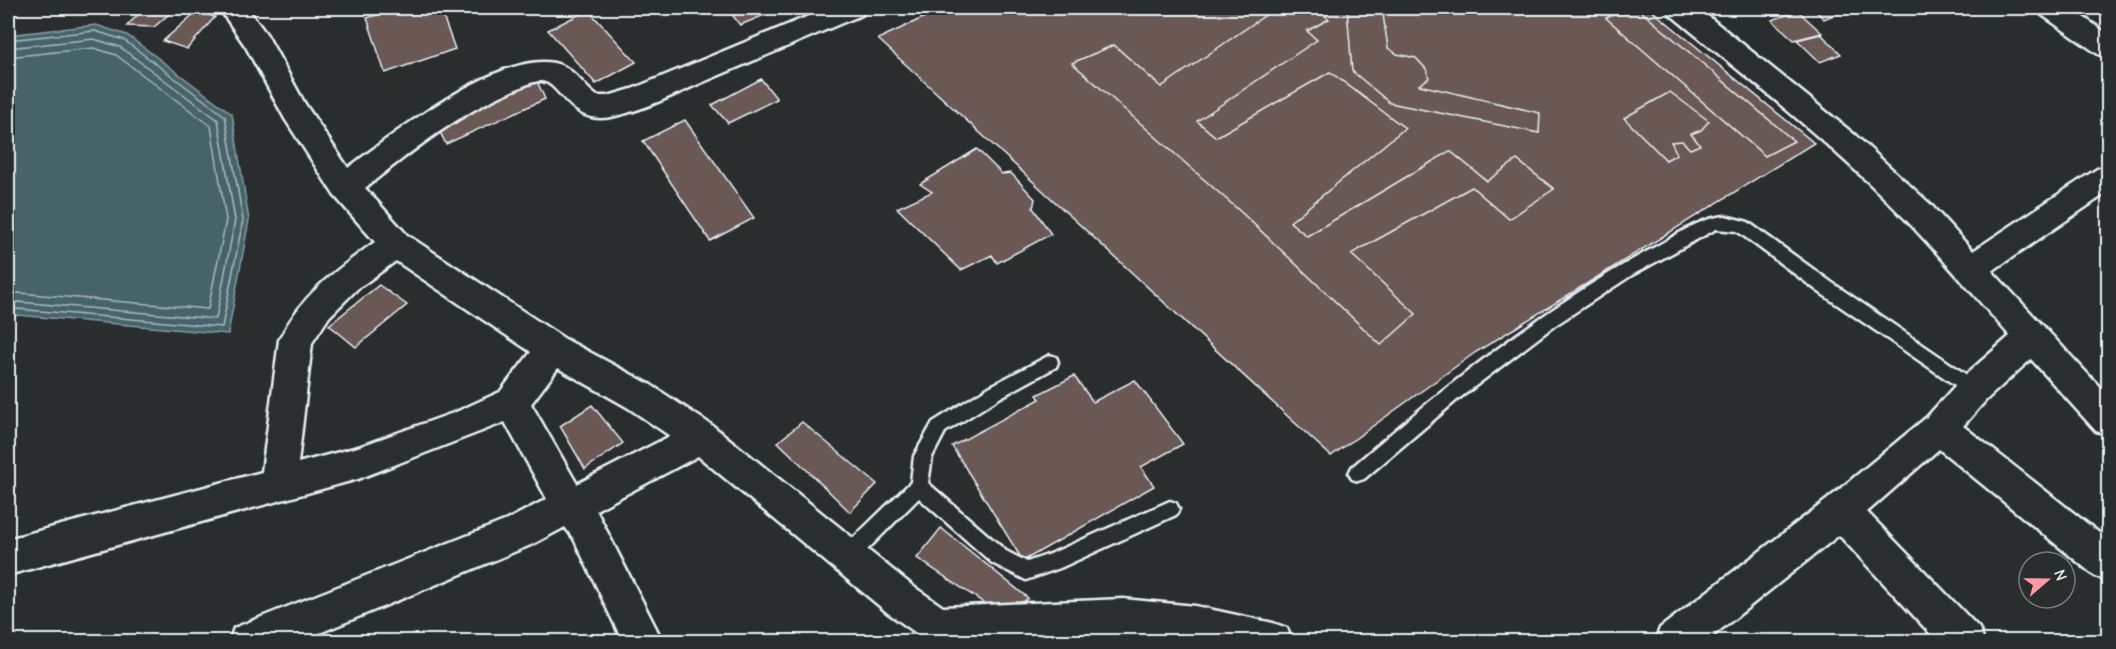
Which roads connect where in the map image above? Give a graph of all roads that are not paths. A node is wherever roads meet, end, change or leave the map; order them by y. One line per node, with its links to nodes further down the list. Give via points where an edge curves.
1 (234, 8): 7 (street)
2 (852, 8): 7 (street, via 649,93 605,107 580,101 557,76 545,71 527,74 472,96 437,117)
3 (1681, 8): 9 (street, via 1845,143 1920,214)
4 (2052, 8): 5 (street)
5 (2109, 47)
6 (2109, 177): 9 (street)
7 (345, 187): 8 (street)
8 (396, 244): 11 (street); 19 (street, via 346,280 317,307 296,340)
9 (1969, 270): 10 (street)
10 (2032, 337): 13 (street); 15 (street)
11 (553, 349): 14 (street); 17 (street, via 639,396)
12 (1050, 362): 20 (lane, via 939,427 923,456)
13 (1974, 389): 16 (street); 18 (lane, via 1742,226 1713,223 1616,277 1538,329 1434,407)
14 (512, 403): 19 (street, via 358,463); 21 (street)
15 (2109, 420)
16 (1939, 428): 23 (street); 26 (street)
17 (701, 437): 21 (street); 24 (street)
18 (1358, 473)
19 (278, 484): 25 (street)
20 (919, 486): 22 (lane, via 999,556 1026,571); 24 (lane)
21 (571, 507): 28 (street, via 520,532); 29 (street, via 587,527)
22 (1170, 509)
23 (1841, 511): 31 (street); 32 (street)
24 (848, 556): 27 (street, via 901,600)
25 (8, 557)
26 (2109, 563)
27 (929, 634): 30 (street, via 1123,618 1195,625)
28 (248, 642)
29 (644, 642)
30 (1273, 642)
31 (1674, 642)
32 (1965, 642)

